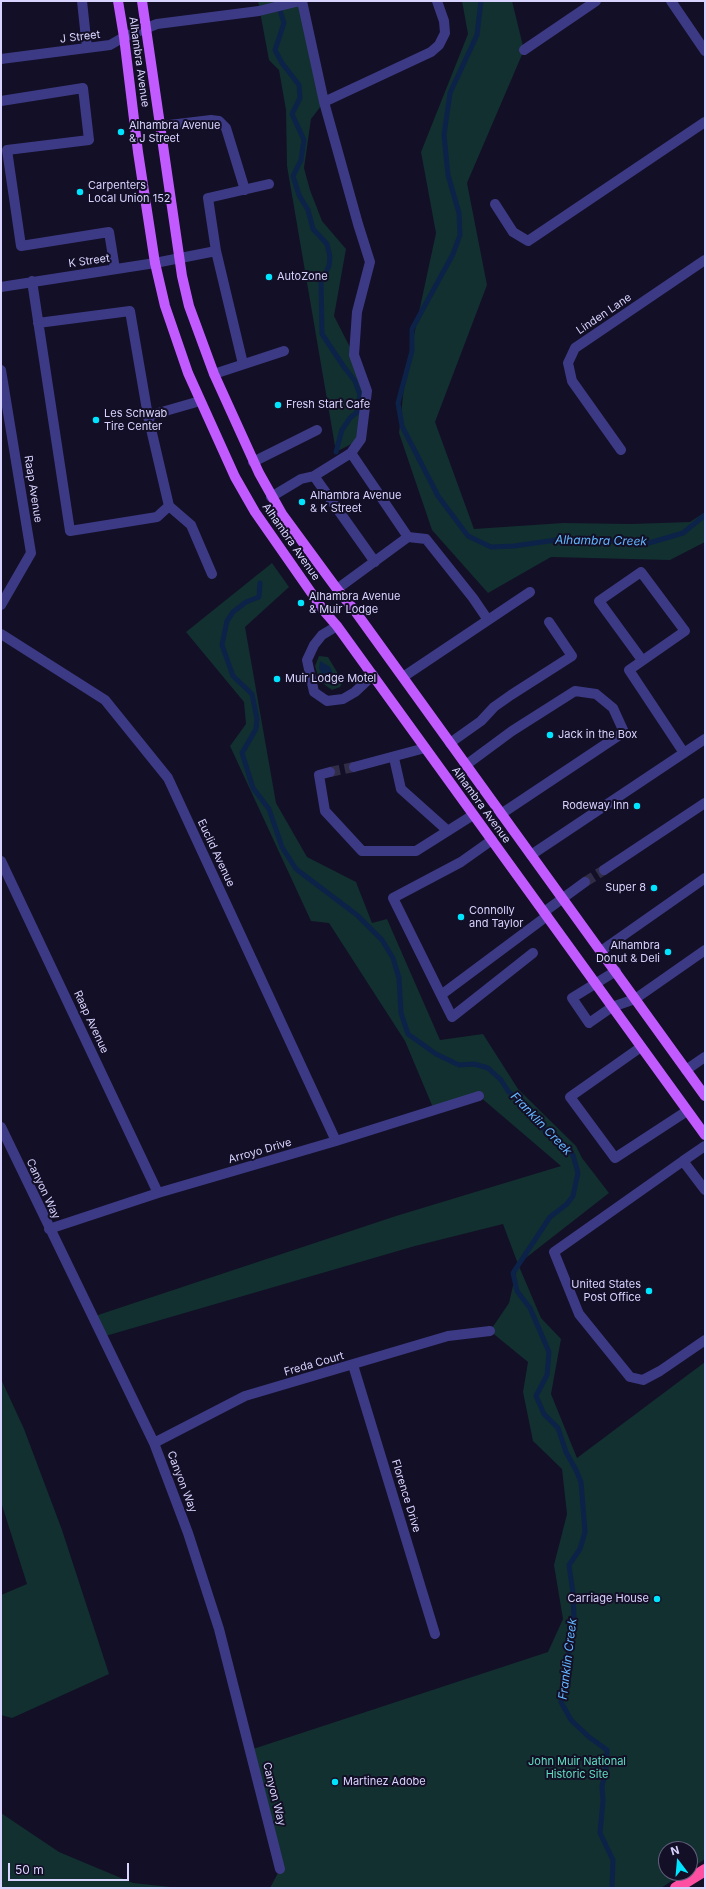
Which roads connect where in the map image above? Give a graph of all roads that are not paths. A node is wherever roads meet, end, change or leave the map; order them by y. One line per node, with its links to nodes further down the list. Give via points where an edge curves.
1 (82, 1): 10 (street)
2 (118, 1): 9 (main road, Alhambra Avenue)
3 (142, 1): 8 (main road, Alhambra Avenue)
4 (301, 1): 8 (street, J Street, via 259,11 157,24); 15 (street)
5 (437, 1): 15 (street, via 445,33 439,45 431,52)
6 (596, 1): 11 (street)
7 (671, 1): 12 (street)
8 (147, 28): 9 (street, J Street); 17 (main road, Alhambra Avenue)
9 (124, 37): 10 (street, J Street, via 110,45); 24 (main road, Alhambra Avenue, via 138,152)
10 (87, 48): 13 (street, J Street)
11 (524, 50)
12 (705, 51)
13 (1, 59)
14 (1, 102): 25 (street, via 84,88 89,140 7,150 21,246 109,232)
15 (324, 102): 37 (street, via 370,262 357,312 354,355 367,391 360,439)
16 (705, 122): 20 (street, via 528,241 513,232)
17 (161, 126): 19 (street, via 211,120 219,122 226,128); 22 (main road, Alhambra Avenue)
18 (269, 184): 19 (street)
19 (245, 190): 21 (street, via 208,198)
20 (495, 204)
21 (216, 251): 22 (street, K Street); 30 (street)
22 (180, 258): 24 (street, K Street); 32 (main road, Alhambra Avenue, via 189,306)
23 (705, 260): 36 (street, Linden Lane, via 575,348 568,363 572,381)
24 (156, 263): 25 (street, K Street); 33 (main road, Alhambra Avenue, via 168,313)
25 (115, 269): 26 (street, K Street)
26 (32, 281): 27 (street, K Street); 28 (street)
27 (1, 287)
28 (38, 323): 34 (street, via 130,311); 41 (street, via 70,531 157,517)
29 (284, 351): 30 (street)
30 (243, 364): 32 (street)
31 (1, 370): 47 (street, Raap Avenue, via 31,553)
32 (214, 374): 38 (main road, Alhambra Avenue)
33 (200, 401): 34 (street); 50 (main road, Alhambra Avenue, via 235,477 255,512)
34 (148, 416): 41 (street)
35 (317, 430): 38 (street)
36 (621, 450)
37 (351, 453): 39 (street); 42 (street)
38 (253, 462): 40 (main road, Alhambra Avenue)
39 (314, 476): 40 (street, via 301,479); 43 (street)
40 (271, 497): 45 (main road, Alhambra Avenue)
41 (169, 506): 44 (street, via 190,525)
42 (408, 537): 43 (street); 48 (street, via 426,539)
43 (375, 562): 45 (street)
44 (212, 574)
45 (337, 589): 54 (main road, Alhambra Avenue)
46 (530, 592): 48 (street)
47 (1, 605)
48 (488, 620): 54 (street)
49 (549, 622): 56 (street, via 572,656 494,707 481,721)
50 (337, 626): 53 (main road, Alhambra Avenue); 53 (street, via 322,635 307,660 314,692 327,701 343,699 355,692)
51 (1, 634): 91 (street, Euclid Avenue, via 105,700 168,778)
52 (642, 660): 52 (street, via 685,631 641,572 599,601); 58 (street, via 629,670)
53 (373, 675): 57 (main road, Alhambra Avenue)
54 (403, 677): 56 (main road, Alhambra Avenue)
55 (705, 739): 58 (street)
56 (450, 743): 60 (main road, Alhambra Avenue)
57 (425, 748): 59 (street); 65 (main road, Alhambra Avenue)
58 (684, 753): 68 (street)
59 (394, 758): 61 (street); 66 (street, via 401,789)
60 (466, 765): 64 (main road, Alhambra Avenue); 64 (street, via 512,730 575,691 596,694 613,708 624,732)
61 (354, 767)
62 (330, 772): 66 (street, via 319,775 325,811 362,851 416,850)
63 (705, 803): 70 (street)
64 (501, 814): 68 (main road, Alhambra Avenue)
65 (473, 815): 66 (street); 67 (main road, Alhambra Avenue)
66 (448, 831)
67 (492, 840): 74 (main road, Alhambra Avenue); 80 (street, via 461,862 393,898)
68 (531, 855): 73 (main road, Alhambra Avenue)
69 (1, 861): 95 (street, Raap Avenue)
70 (604, 870)
71 (705, 878): 76 (street)
72 (585, 882): 73 (street)
73 (563, 899): 74 (street); 76 (main road, Alhambra Avenue)
74 (545, 914): 79 (main road, Alhambra Avenue); 80 (street)
75 (705, 950): 81 (street)
76 (601, 951): 78 (main road, Alhambra Avenue)
77 (533, 953): 80 (street, via 452,1017)
78 (616, 971): 79 (street); 81 (main road, Alhambra Avenue)
79 (595, 984): 82 (main road, Alhambra Avenue); 82 (street, via 572,998 588,1023)
80 (441, 995)
81 (635, 999): 82 (street); 85 (main road, Alhambra Avenue)
82 (612, 1006): 83 (main road, Alhambra Avenue)
83 (641, 1047): 88 (main road, Alhambra Avenue); 88 (street, via 570,1097 614,1158)
84 (705, 1057): 85 (street)
85 (686, 1070): 87 (main road, Alhambra Avenue)
86 (479, 1096): 91 (street, Arroyo Drive)
87 (705, 1096)
88 (687, 1111): 90 (main road, Alhambra Avenue)
89 (1, 1127): 96 (street, Canyon Way)
90 (705, 1135)
91 (336, 1141): 95 (street, Arroyo Drive)
92 (705, 1146): 93 (street)
93 (683, 1161): 94 (street); 98 (street, via 554,1252 579,1314 630,1377 643,1380)
94 (705, 1190)
95 (158, 1193): 96 (street, Arroyo Drive)
96 (49, 1229): 100 (street, Canyon Way)
97 (490, 1331): 99 (street, Freda Court, via 448,1336)
98 (705, 1340)
99 (353, 1365): 100 (street, Freda Court, via 245,1396); 101 (street, Florence Drive)
100 (154, 1443): 102 (street, Canyon Way, via 188,1533 219,1629)
101 (436, 1634)
102 (280, 1869)
103 (705, 1870): 104 (highway)
104 (676, 1888)

